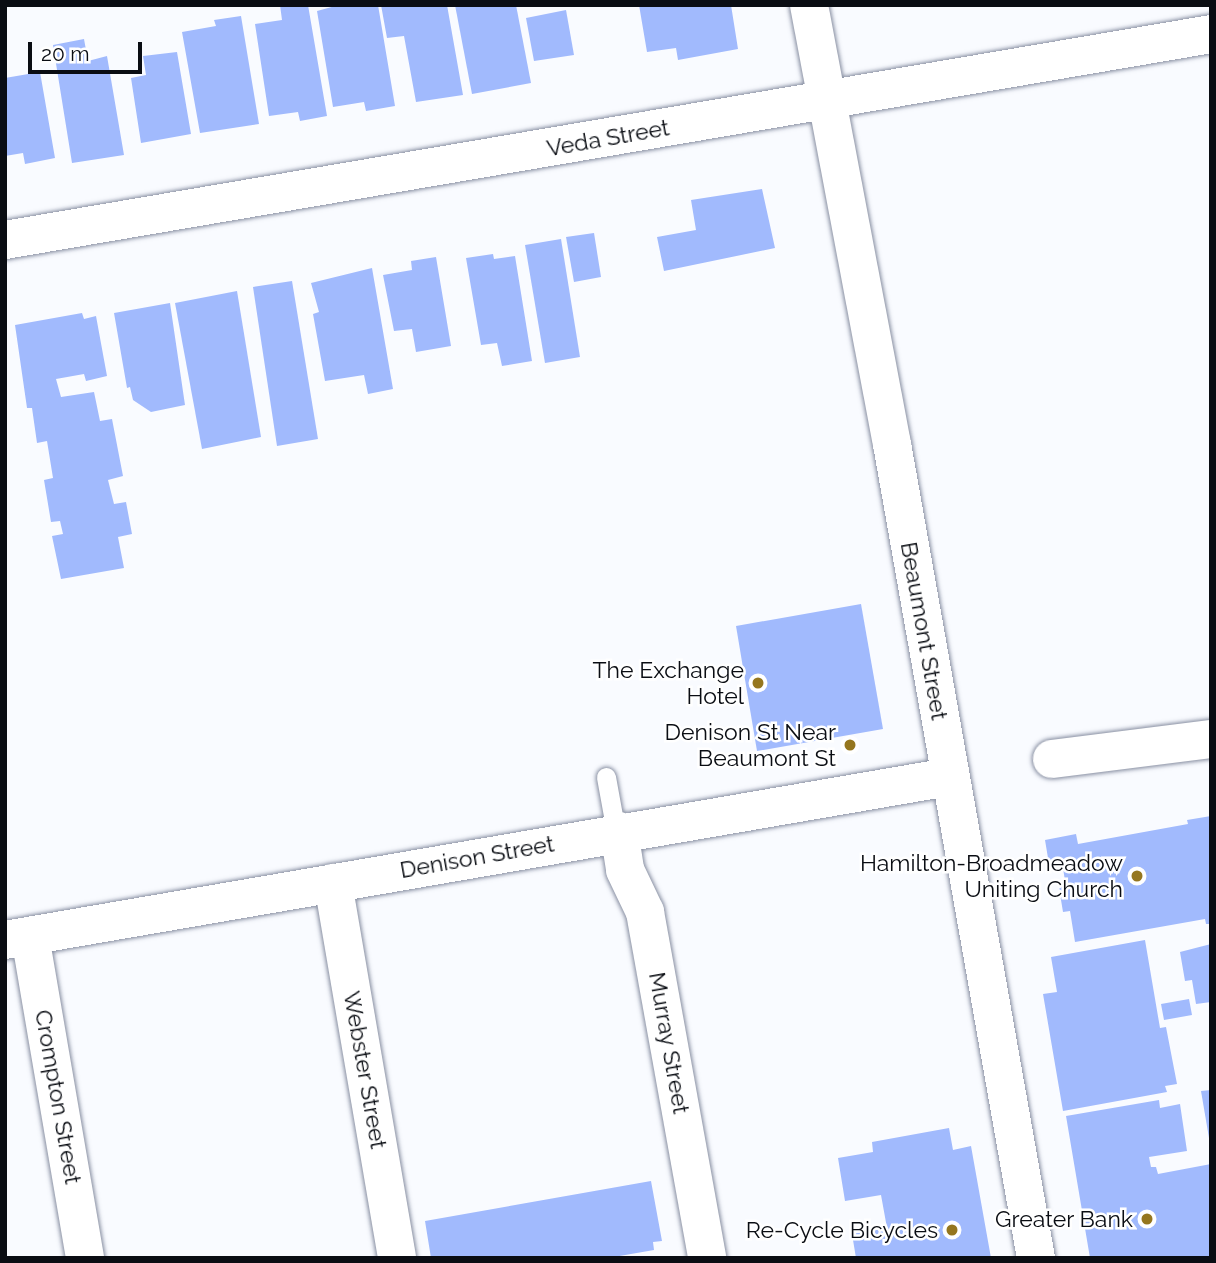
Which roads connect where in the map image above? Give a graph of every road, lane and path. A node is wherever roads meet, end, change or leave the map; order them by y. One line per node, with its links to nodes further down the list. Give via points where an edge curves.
1 (809, 5): 3 (street, Beaumont Street)
2 (1211, 34): 3 (street, Veda Street)
3 (826, 102): 4 (street, Veda Street); 8 (street, Beaumont Street, via 892,444)
4 (5, 240)
5 (1211, 738): 6 (street)
6 (1052, 759)
7 (606, 777): 9 (lane)
8 (949, 777): 9 (street, Denison Street); 15 (street, Beaumont Street)
9 (617, 832): 10 (street, Denison Street); 14 (street, Murray Street, via 625,870 645,912)
10 (332, 883): 11 (street, Denison Street); 13 (street, Webster Street)
11 (18, 938): 12 (street, Crompton Street)
12 (85, 1258)
13 (397, 1258)
14 (707, 1258)
15 (1036, 1258)

